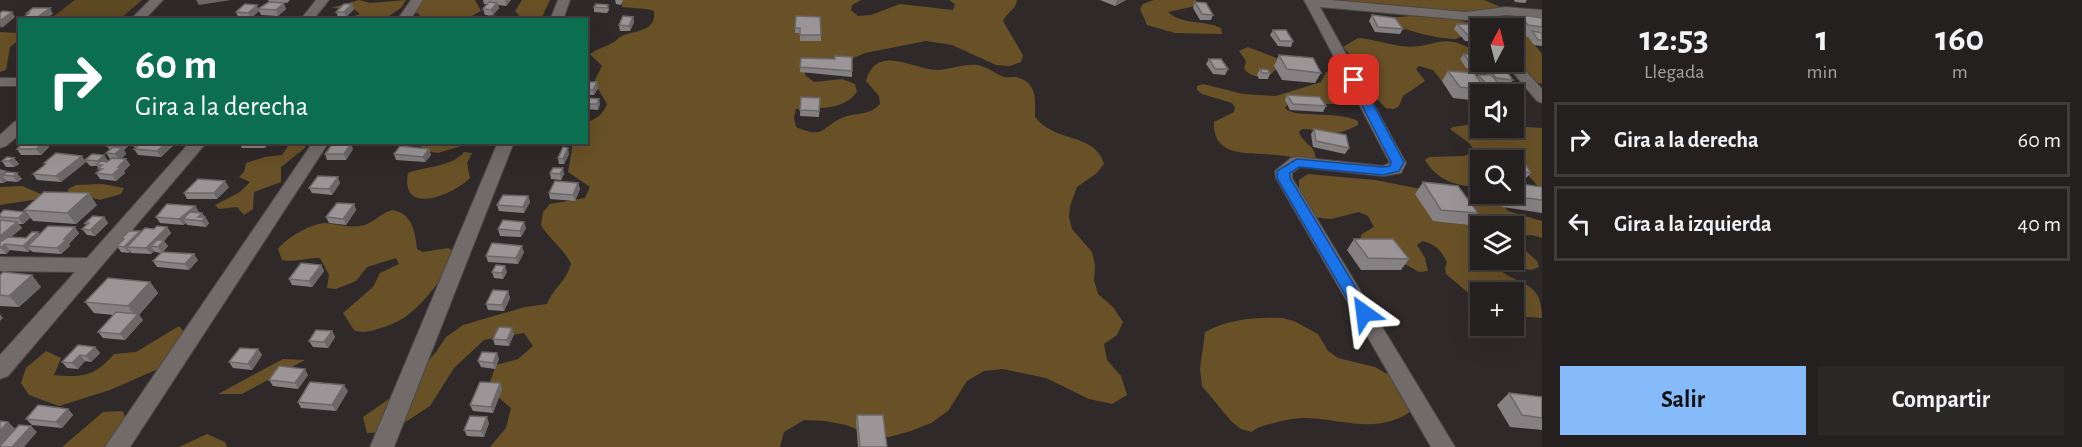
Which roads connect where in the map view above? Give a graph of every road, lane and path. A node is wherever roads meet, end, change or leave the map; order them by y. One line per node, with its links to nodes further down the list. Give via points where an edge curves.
1 (157, 0): 8 (street)
2 (323, 0): 9 (street)
3 (417, 0): 10 (street)
4 (564, 0): 11 (street)
5 (1310, 1): 7 (street); 26 (street, via 1398,162 1395,168 1383,171 1297,162 1283,171 1284,178)
6 (1542, 14): 7 (street, via 1506,11)
7 (1474, 17)
8 (138, 18)
9 (308, 18)
10 (404, 18)
11 (557, 18)
12 (1519, 72): 15 (street)
13 (0, 82): 14 (street)
14 (18, 82)
15 (1542, 99)
16 (18, 127): 17 (street)
17 (0, 142)
18 (197, 144): 22 (street)
19 (320, 144): 24 (street)
20 (505, 144): 25 (street)
21 (0, 264): 22 (street)
22 (92, 264): 23 (street)
23 (0, 370)
24 (117, 447)
25 (382, 447)
26 (1443, 447)

